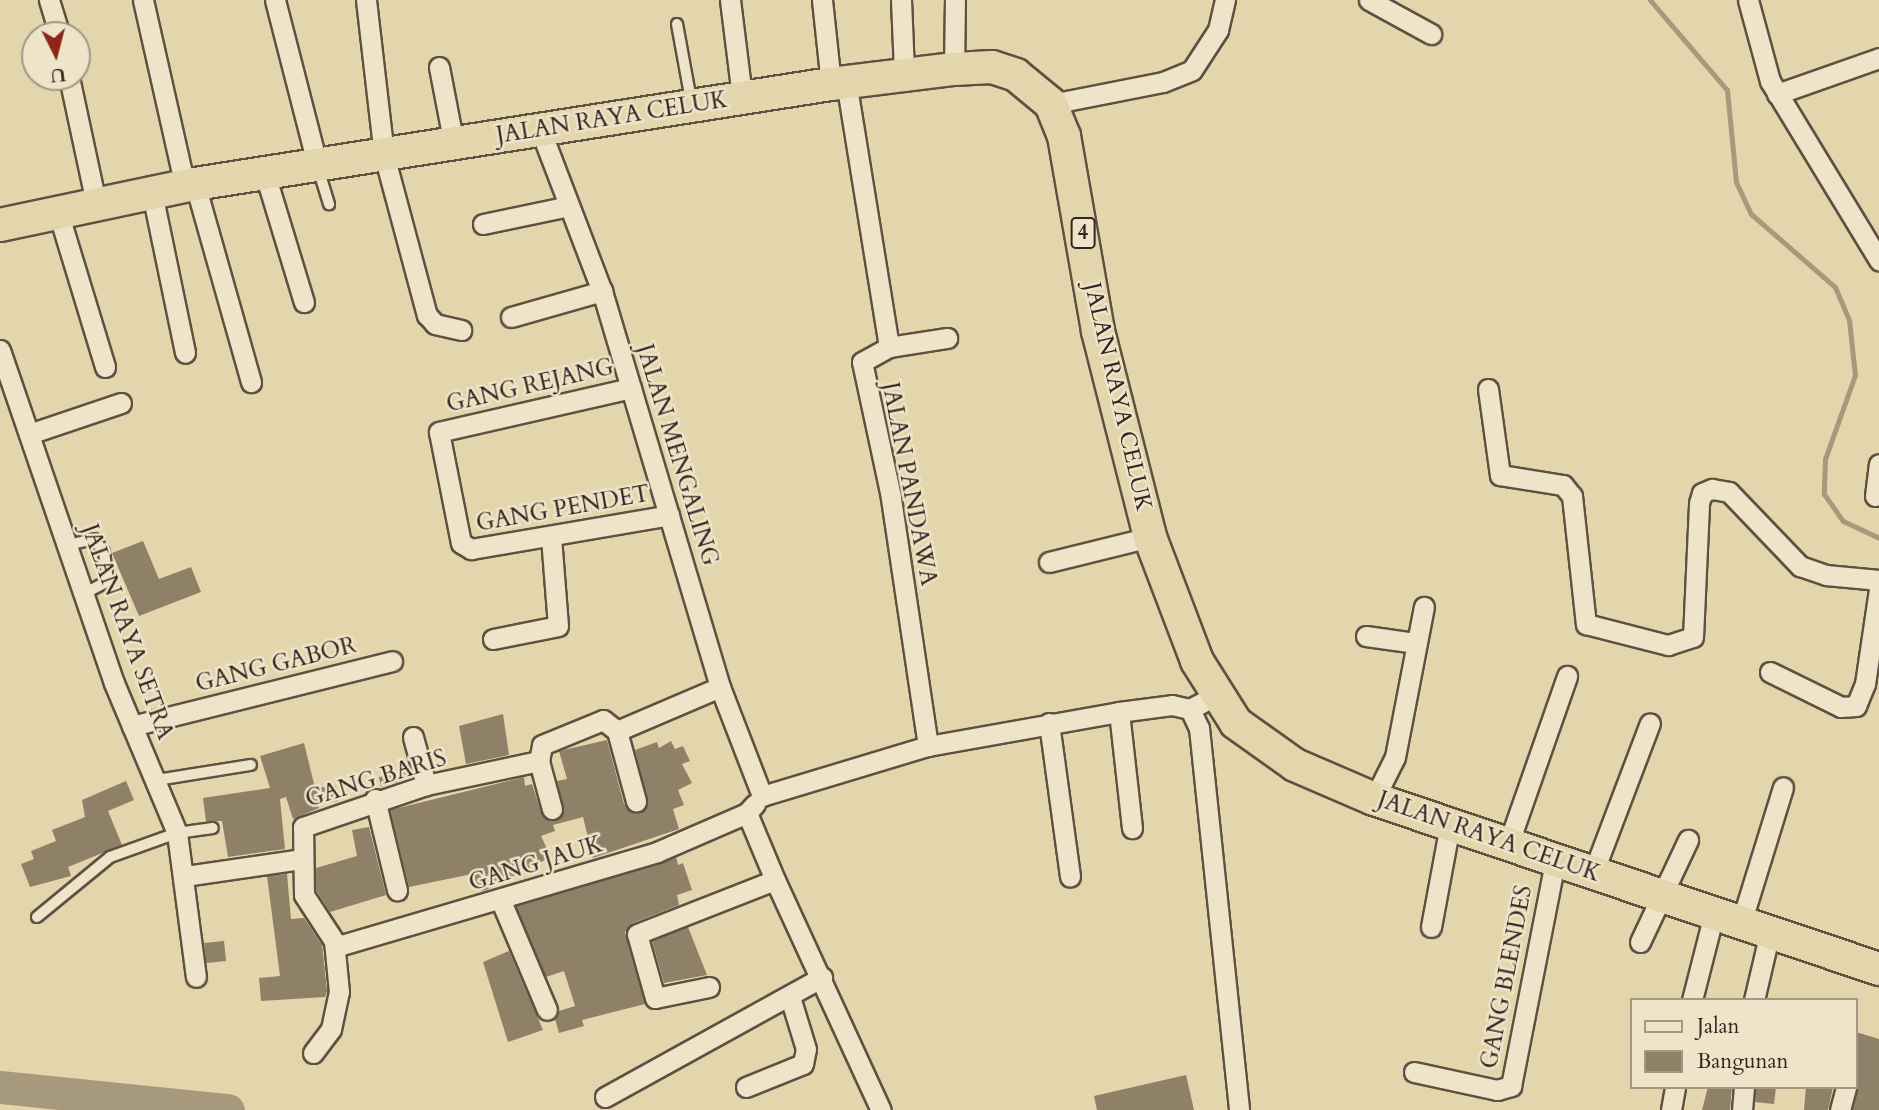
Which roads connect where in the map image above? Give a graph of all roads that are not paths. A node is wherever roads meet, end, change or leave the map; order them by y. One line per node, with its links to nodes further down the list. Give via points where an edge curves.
1 (49, 0): 12 (street)
2 (143, 0): 30 (street)
3 (275, 0): 28 (street)
4 (366, 0): 27 (street)
5 (730, 0): 23 (street)
6 (822, 0): 19 (street)
7 (901, 0): 18 (street)
8 (955, 0): 17 (street)
9 (1225, 0): 24 (street, via 1218,30 1192,70 1163,82)
10 (1369, 0): 14 (street)
11 (1748, 0): 21 (street)
12 (56, 21)
13 (677, 24): 22 (lane)
14 (1431, 34)
15 (1879, 58): 21 (street)
16 (439, 67): 26 (street)
17 (954, 69): 18 (highway, JALAN RAYA CELUK / 4); 24 (highway, JALAN RAYA CELUK / 4, via 992,67 1016,75)
18 (904, 73): 19 (highway, JALAN RAYA CELUK / 4)
19 (838, 83): 23 (highway, JALAN RAYA CELUK / 4); 44 (street)
20 (72, 91): 32 (street)
21 (1777, 94): 38 (street)
22 (690, 97): 23 (highway, JALAN RAYA CELUK / 4); 25 (highway, JALAN RAYA CELUK / 4)
23 (742, 97)
24 (1051, 104): 57 (highway, JALAN RAYA CELUK / 4, via 1064,136 1098,331)
25 (540, 129): 26 (highway, JALAN RAYA CELUK / 4); 34 (street, JALAN MENGALING)
26 (454, 145): 27 (highway, JALAN RAYA CELUK / 4)
27 (384, 155): 28 (highway, JALAN RAYA CELUK / 4); 42 (street, via 427,315 435,324)
28 (317, 164): 29 (highway, JALAN RAYA CELUK / 4); 33 (lane)
29 (265, 174): 30 (highway, JALAN RAYA CELUK / 4); 40 (street)
30 (190, 185): 31 (highway, JALAN RAYA CELUK / 4); 48 (street)
31 (152, 193): 32 (highway, JALAN RAYA CELUK / 4); 46 (street)
32 (96, 203): 35 (highway, JALAN RAYA CELUK / 4)
33 (329, 204)
34 (569, 206): 36 (street); 39 (street, JALAN MENGALING)
35 (58, 212): 37 (highway, JALAN RAYA CELUK / 4); 47 (street)
36 (483, 224)
37 (0, 225)
38 (1879, 260)
39 (602, 291): 41 (street); 49 (street, JALAN MENGALING)
40 (304, 302)
41 (511, 317)
42 (461, 330)
43 (947, 338): 44 (street)
44 (889, 347): 79 (street, JALAN PANDAWA, via 862,365 891,497)
45 (0, 350): 52 (street, JALAN RAYA SETRA)
46 (185, 353)
47 (105, 367)
48 (251, 382)
49 (631, 388): 55 (street, JALAN MENGALING); 59 (street, GANG REJANG, via 439,432)
50 (1488, 389): 61 (street, via 1500,475 1563,485 1572,496 1586,624 1668,645 1693,637 1699,503 1702,493 1712,489 1728,492 1800,566 1826,575)
51 (121, 403): 52 (street)
52 (29, 434): 58 (street, JALAN RAYA SETRA)
53 (1879, 464): 54 (street)
54 (1875, 496)
55 (669, 515): 56 (street, GANG PENDET); 71 (street, JALAN MENGALING)
56 (551, 537): 59 (street, GANG PENDET); 66 (street, via 558,626)
57 (1150, 537): 60 (street); 72 (highway, JALAN RAYA CELUK / 4)
58 (68, 545): 63 (street, JALAN RAYA SETRA); 63 (lane, via 94,539 104,552 108,581)
59 (464, 548)
60 (1049, 562)
61 (1879, 580)
62 (1879, 589): 69 (street, via 1865,684 1856,706 1841,707)
63 (84, 594): 76 (street, JALAN RAYA SETRA)
64 (1424, 607): 67 (street)
65 (1366, 636): 67 (street)
66 (492, 639)
67 (1415, 643): 87 (street, via 1395,757)
68 (392, 661): 76 (street, GANG GABOR)
69 (1770, 672)
70 (1567, 676): 96 (street)
71 (720, 687): 77 (street); 85 (street, JALAN MENGALING)
72 (1202, 702): 73 (street); 87 (highway, JALAN RAYA CELUK / 4, via 1294,765); 127 (street, via 1199,728)
73 (1119, 712): 74 (street); 93 (street)
74 (1049, 723): 79 (street); 101 (street)
75 (1650, 723): 99 (street)
76 (132, 726): 82 (street, JALAN RAYA SETRA)
77 (617, 731): 80 (street, via 598,720 545,743); 88 (street)
78 (413, 737): 83 (street)
79 (928, 746): 85 (street)
80 (539, 761): 83 (street, GANG BARIS); 89 (street)
81 (251, 765): 82 (lane)
82 (156, 780): 94 (street, JALAN RAYA SETRA)
83 (426, 785): 86 (street, GANG BARIS)
84 (1783, 787): 107 (street)
85 (762, 796): 90 (street)
86 (375, 799): 97 (street, GANG BARIS, via 307,824 301,832); 103 (street)
87 (1374, 799): 91 (highway, JALAN RAYA CELUK / 4)
88 (636, 801)
89 (552, 808)
90 (747, 813): 102 (street); 105 (street, GANG JAUK, via 657,852)
91 (1450, 824): 96 (highway, JALAN RAYA CELUK / 4); 108 (street)
92 (213, 828): 94 (lane)
93 (1132, 828)
94 (177, 833): 100 (street, JALAN RAYA SETRA); 106 (lane, via 110,858)
95 (1688, 840): 104 (street)
96 (1509, 842): 98 (highway, JALAN RAYA CELUK / 4)
97 (302, 859): 100 (street); 110 (street, GANG BARIS, via 307,903 316,906)
98 (1555, 861): 99 (highway, JALAN RAYA CELUK / 4); 120 (street, GANG BLENDES, via 1511,1086 1497,1090)
99 (1592, 873): 104 (highway, JALAN RAYA CELUK / 4)
100 (185, 876): 112 (street, JALAN RAYA SETRA)
101 (1070, 877)
102 (775, 880): 113 (street); 114 (street, via 637,934 655,998)
103 (397, 890)
104 (1664, 897): 107 (highway, JALAN RAYA CELUK / 4); 109 (street)
105 (501, 901): 110 (street, GANG JAUK); 118 (street)
106 (37, 917)
107 (1742, 923): 111 (highway, JALAN RAYA CELUK / 4); 116 (street); 117 (street)
108 (1431, 928)
109 (1640, 942)
110 (335, 947): 119 (street, GANG BARIS, via 339,1002 331,1029)
111 (1879, 969)
112 (196, 976)
113 (822, 977): 115 (street); 126 (street)
114 (709, 987)
115 (790, 997): 121 (street, via 806,1049 803,1064); 125 (street)
116 (1693, 998)
117 (1754, 998)
118 (547, 1010)
119 (313, 1053)
120 (1414, 1072)
121 (746, 1087)
122 (1675, 1089): 128 (street)
123 (1744, 1089): 129 (street)
124 (1845, 1089): 130 (street)
125 (605, 1097)
126 (881, 1110)
127 (1239, 1110)
128 (1671, 1110)
129 (1742, 1110)
130 (1840, 1110)

